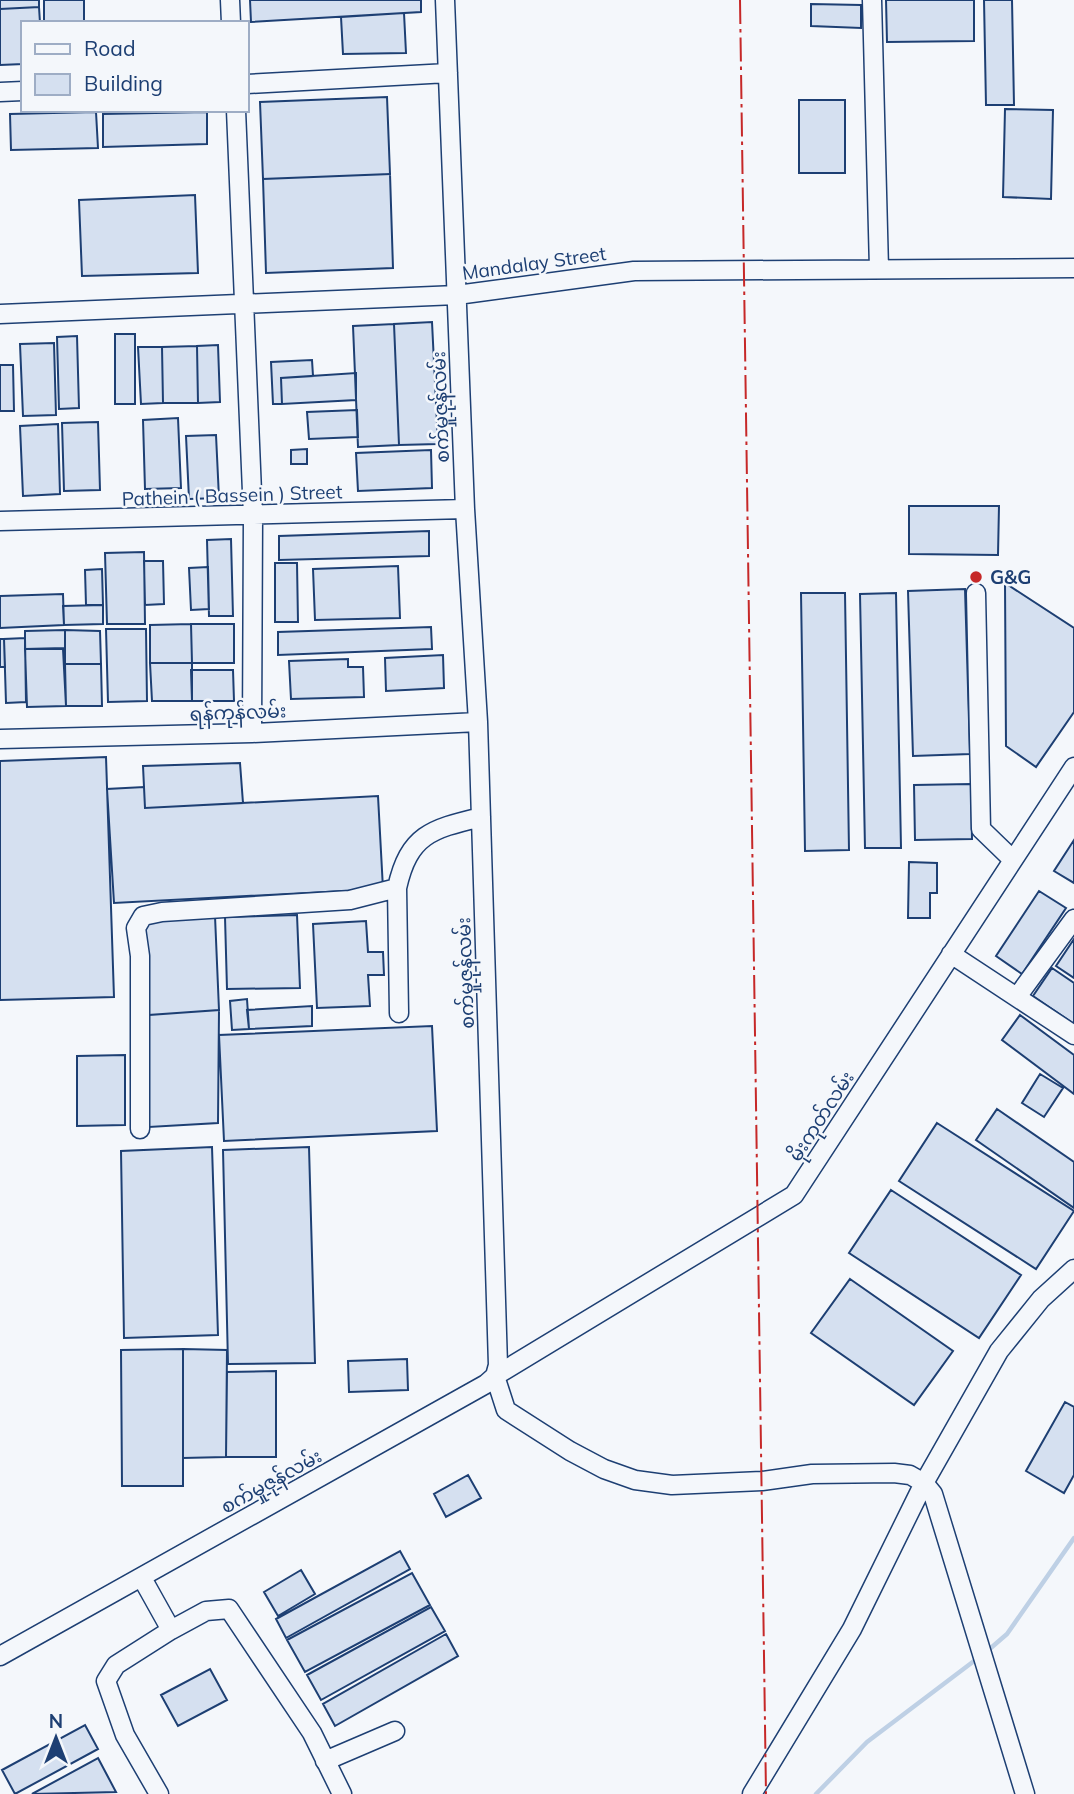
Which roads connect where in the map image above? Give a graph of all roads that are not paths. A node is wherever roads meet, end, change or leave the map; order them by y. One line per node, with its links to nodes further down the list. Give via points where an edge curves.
1 (230, 0): 4 (street)
2 (445, 0): 5 (street, စက်မှုဇုန်လမ်း)
3 (872, 0): 11 (street)
4 (231, 21)
5 (448, 74): 6 (street); 12 (street, စက်မှုဇုန်လမ်း)
6 (248, 84)
7 (21, 91): 8 (street)
8 (0, 92)
9 (236, 112): 13 (street)
10 (1074, 268): 11 (street, Mandalay Street)
11 (879, 269): 12 (street, Mandalay Street, via 634,271)
12 (457, 295): 13 (street, Mandalay Street); 15 (street, စက်မှုဇုန်လမ်း)
13 (244, 304): 14 (street, Mandalay Street); 16 (street)
14 (0, 314)
15 (465, 509): 16 (street, Pathein ( Bassein ) Street); 19 (street, စက်မှုဇုန်လမ်း)
16 (253, 516): 17 (street, Pathein ( Bassein ) Street); 20 (street)
17 (0, 521)
18 (976, 593): 24 (street, via 981,829)
19 (478, 722): 20 (street, ရန်ကုန်လမ်း); 23 (street, စက်မှုဇုန်လမ်း)
20 (252, 733): 21 (street, ရန်ကုန်လမ်း)
21 (0, 739)
22 (1074, 767): 24 (street, မိုးကုတ်လမ်း)
23 (481, 817): 25 (street, via 436,828 416,841); 33 (street, စက်မှုဇုန်လမ်း, via 498,1351)
24 (1013, 860): 27 (street, မိုးကုတ်လမ်း)
25 (397, 888): 29 (street); 31 (street, via 350,900 143,916 136,928)
26 (1074, 919): 28 (street)
27 (951, 954): 28 (street); 33 (street, မိုးကုတ်လမ်း, via 794,1195)
28 (1017, 997): 30 (street)
29 (399, 1013)
30 (1074, 1035)
31 (140, 1129)
32 (1074, 1269): 34 (street, via 1041,1299 999,1350)
33 (495, 1376): 34 (street, via 506,1410 570,1451 635,1480 672,1485 863,1472 910,1475); 35 (street, စက်မှုဇုန်လမ်း)
34 (924, 1483): 42 (street, via 852,1629); 43 (street, via 933,1494)
35 (142, 1578): 36 (street); 37 (street, စက်မှုဇုန်လမ်း)
36 (171, 1630): 39 (street, via 206,1611 229,1609); 40 (street, via 117,1665 106,1681 125,1735)
37 (0, 1656)
38 (395, 1731): 39 (street)
39 (326, 1761): 41 (street)
40 (159, 1794)
41 (342, 1794)
42 (752, 1794)
43 (1025, 1794)

